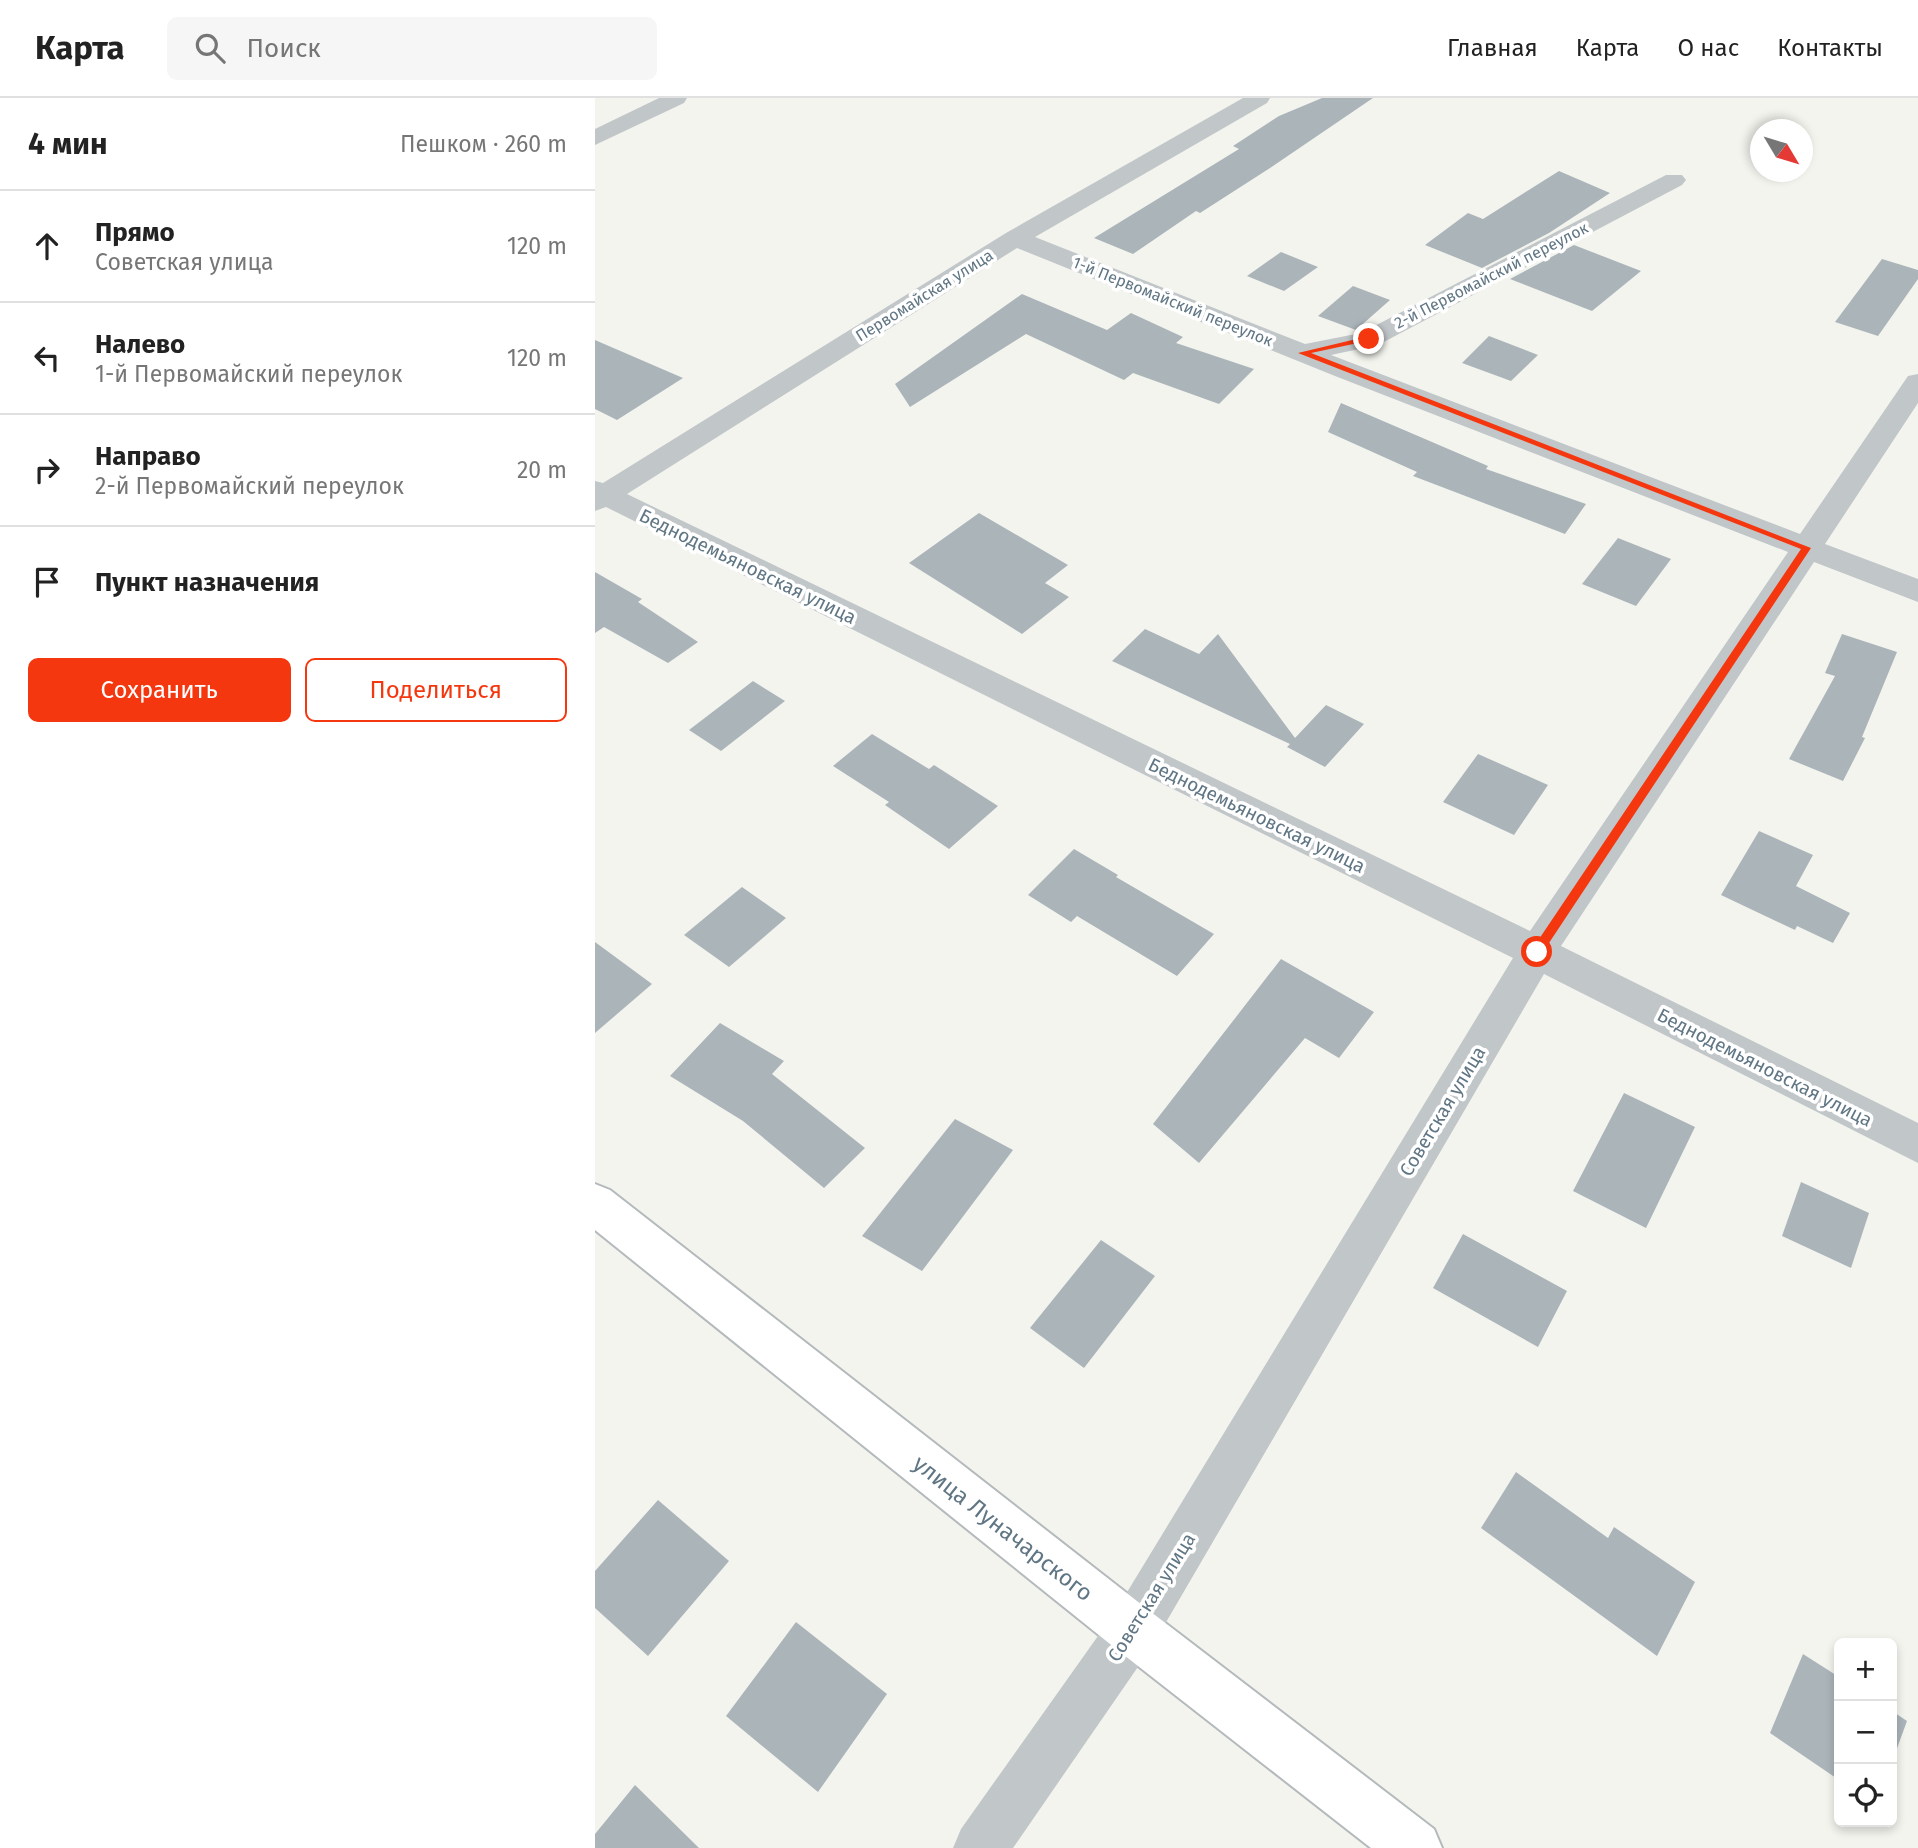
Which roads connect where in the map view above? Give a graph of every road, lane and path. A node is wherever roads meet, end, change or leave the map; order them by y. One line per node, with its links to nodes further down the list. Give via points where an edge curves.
1 (675, 98): 3 (street)
2 (1259, 98): 5 (street, Первомайская улица)
3 (595, 138)
4 (1674, 180): 6 (street, 2-й Первомайский переулок, via 1369,339)
5 (1015, 238): 6 (street, 1-й Первомайский переулок); 8 (street, Первомайская улица)
6 (1302, 353): 9 (street, 1-й Первомайский переулок)
7 (1918, 382): 9 (street, Советская улица)
8 (598, 495): 11 (street, Беднодемьяновская улица)
9 (1807, 548): 10 (street, 1-й Первомайский переулок); 11 (street, Советская улица)
10 (1918, 591)
11 (1537, 952): 12 (street, Беднодемьяновская улица); 14 (street, Советская улица)
12 (1918, 1143)
13 (595, 1204): 14 (main road, улица Луначарского)
14 (1133, 1630): 15 (street, Советская улица); 16 (main road, улица Луначарского)
15 (980, 1848)
16 (1415, 1848)

